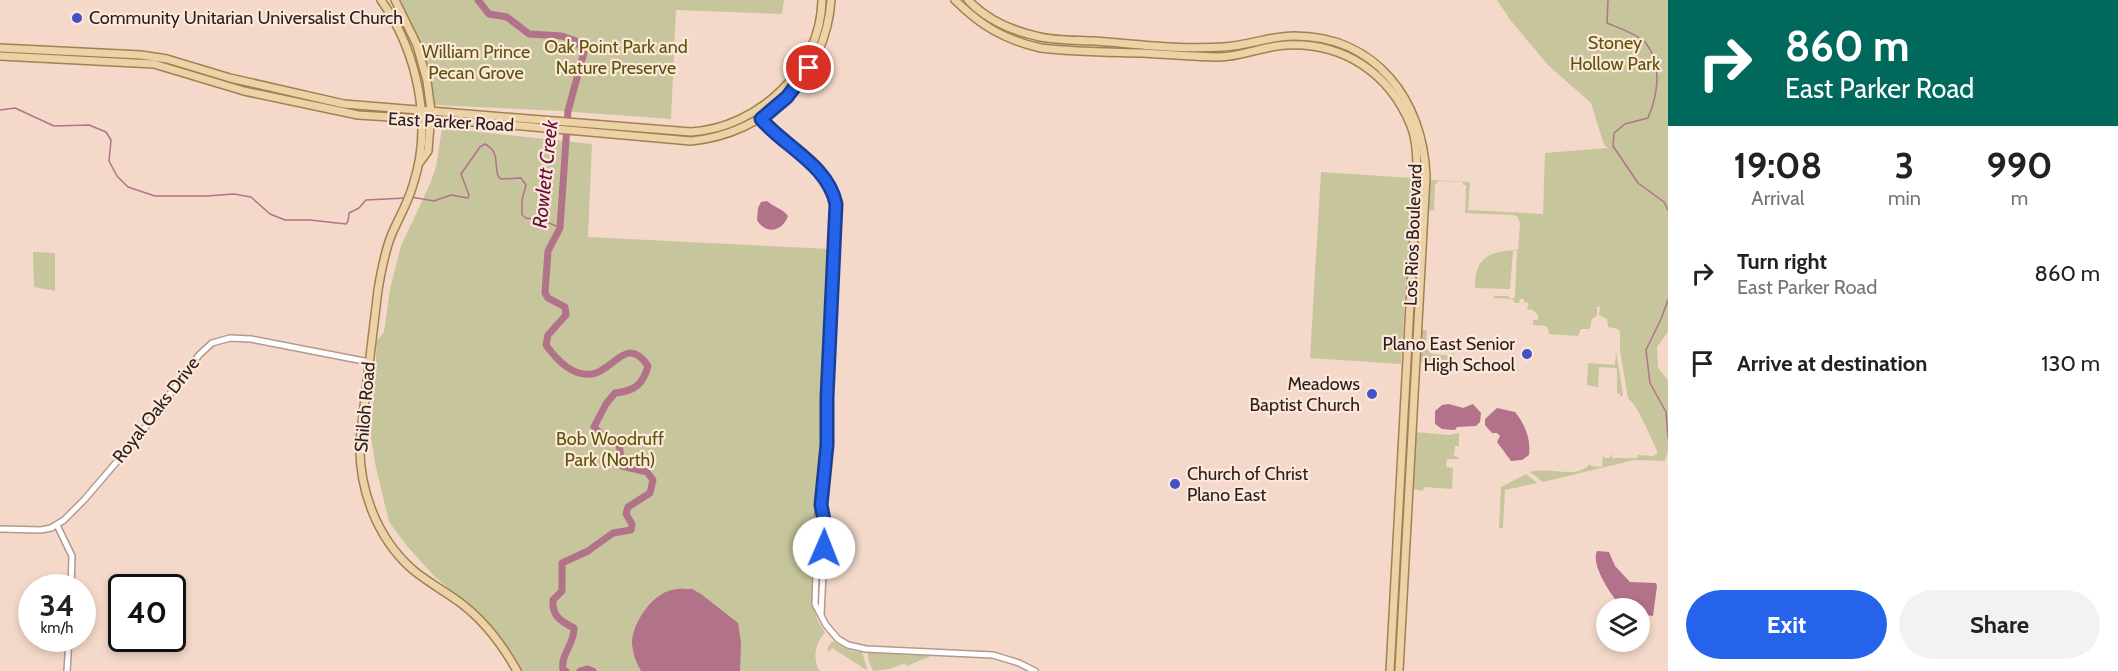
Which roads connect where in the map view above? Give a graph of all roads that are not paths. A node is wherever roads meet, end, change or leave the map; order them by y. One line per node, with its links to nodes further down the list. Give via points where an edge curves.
1 (381, 0): 19 (main road, Shiloh Road, via 398,27 412,62)
2 (394, 0): 21 (main road, Shiloh Road, via 417,45 427,81)
3 (822, 0): 20 (main road, East Parker Road, via 815,36 802,63 783,88)
4 (831, 0): 23 (main road, East Parker Road, via 824,38 809,68 787,97)
5 (955, 0): 31 (main road, Los Rios Boulevard, via 985,26 1041,48 1219,57 1304,45 1348,56 1379,78 1395,94 1410,126 1416,152)
6 (968, 0): 32 (main road, Los Rios Boulevard, via 1003,25 1038,37 1222,47 1272,37 1311,37 1354,50 1384,71 1410,106 1425,162)
7 (0, 48): 8 (main road, East Parker Road)
8 (29, 49): 9 (main road, East Parker Road); 13 (main road)
9 (49, 51): 10 (main road, East Parker Road); 14 (main road)
10 (68, 51): 12 (main road, East Parker Road); 15 (main road)
11 (0, 56): 13 (main road, East Parker Road)
12 (108, 57): 15 (main road, East Parker Road); 16 (main road, East Parker Road, via 166,63)
13 (28, 58): 14 (main road, East Parker Road)
14 (49, 59): 15 (main road, East Parker Road)
15 (67, 60)
16 (213, 78): 17 (main road, East Parker Road); 18 (main road, East Parker Road)
17 (309, 96): 18 (main road); 19 (main road, East Parker Road, via 361,106)
18 (306, 105): 22 (main road, East Parker Road, via 358,115)
19 (421, 110): 21 (main road, East Parker Road); 22 (main road, Shiloh Road)
20 (756, 111): 23 (street); 25 (main road, East Parker Road)
21 (430, 115): 22 (main road, East Parker Road); 24 (main road, East Parker Road); 29 (main road, Shiloh Road, via 428,151)
22 (421, 119): 29 (main road, Shiloh Road)
23 (761, 119): 27 (main road, East Parker Road); 41 (street, via 823,176 836,204 828,432 821,505 825,531 821,614 834,635 854,647 993,655)
24 (511, 121): 26 (main road, East Parker Road); 28 (main road, East Parker Road)
25 (716, 129): 26 (main road, East Parker Road); 27 (main road)
26 (676, 132): 28 (main road)
27 (718, 137): 28 (main road, East Parker Road)
28 (676, 140)
29 (420, 162): 30 (main road, Shiloh Road, via 381,268)
30 (369, 362): 35 (street, Royal Oaks Drive, via 251,339 230,338 212,343 84,501); 40 (main road, Shiloh Road, via 360,457 366,492 378,524 413,570 484,625)
31 (1403, 434): 32 (main road); 33 (main road, Los Rios Boulevard)
32 (1412, 434): 34 (main road, Los Rios Boulevard)
33 (1402, 470): 34 (main road, via 1403,488); 42 (main road, Los Rios Boulevard)
34 (1409, 492): 43 (main road, Los Rios Boulevard)
35 (57, 525): 36 (street, via 32,531); 37 (street, via 72,556)
36 (0, 529)
37 (71, 574)
38 (68, 652): 39 (street)
39 (67, 671)
40 (517, 671)
41 (1035, 671)
42 (1390, 671)
43 (1399, 671)

